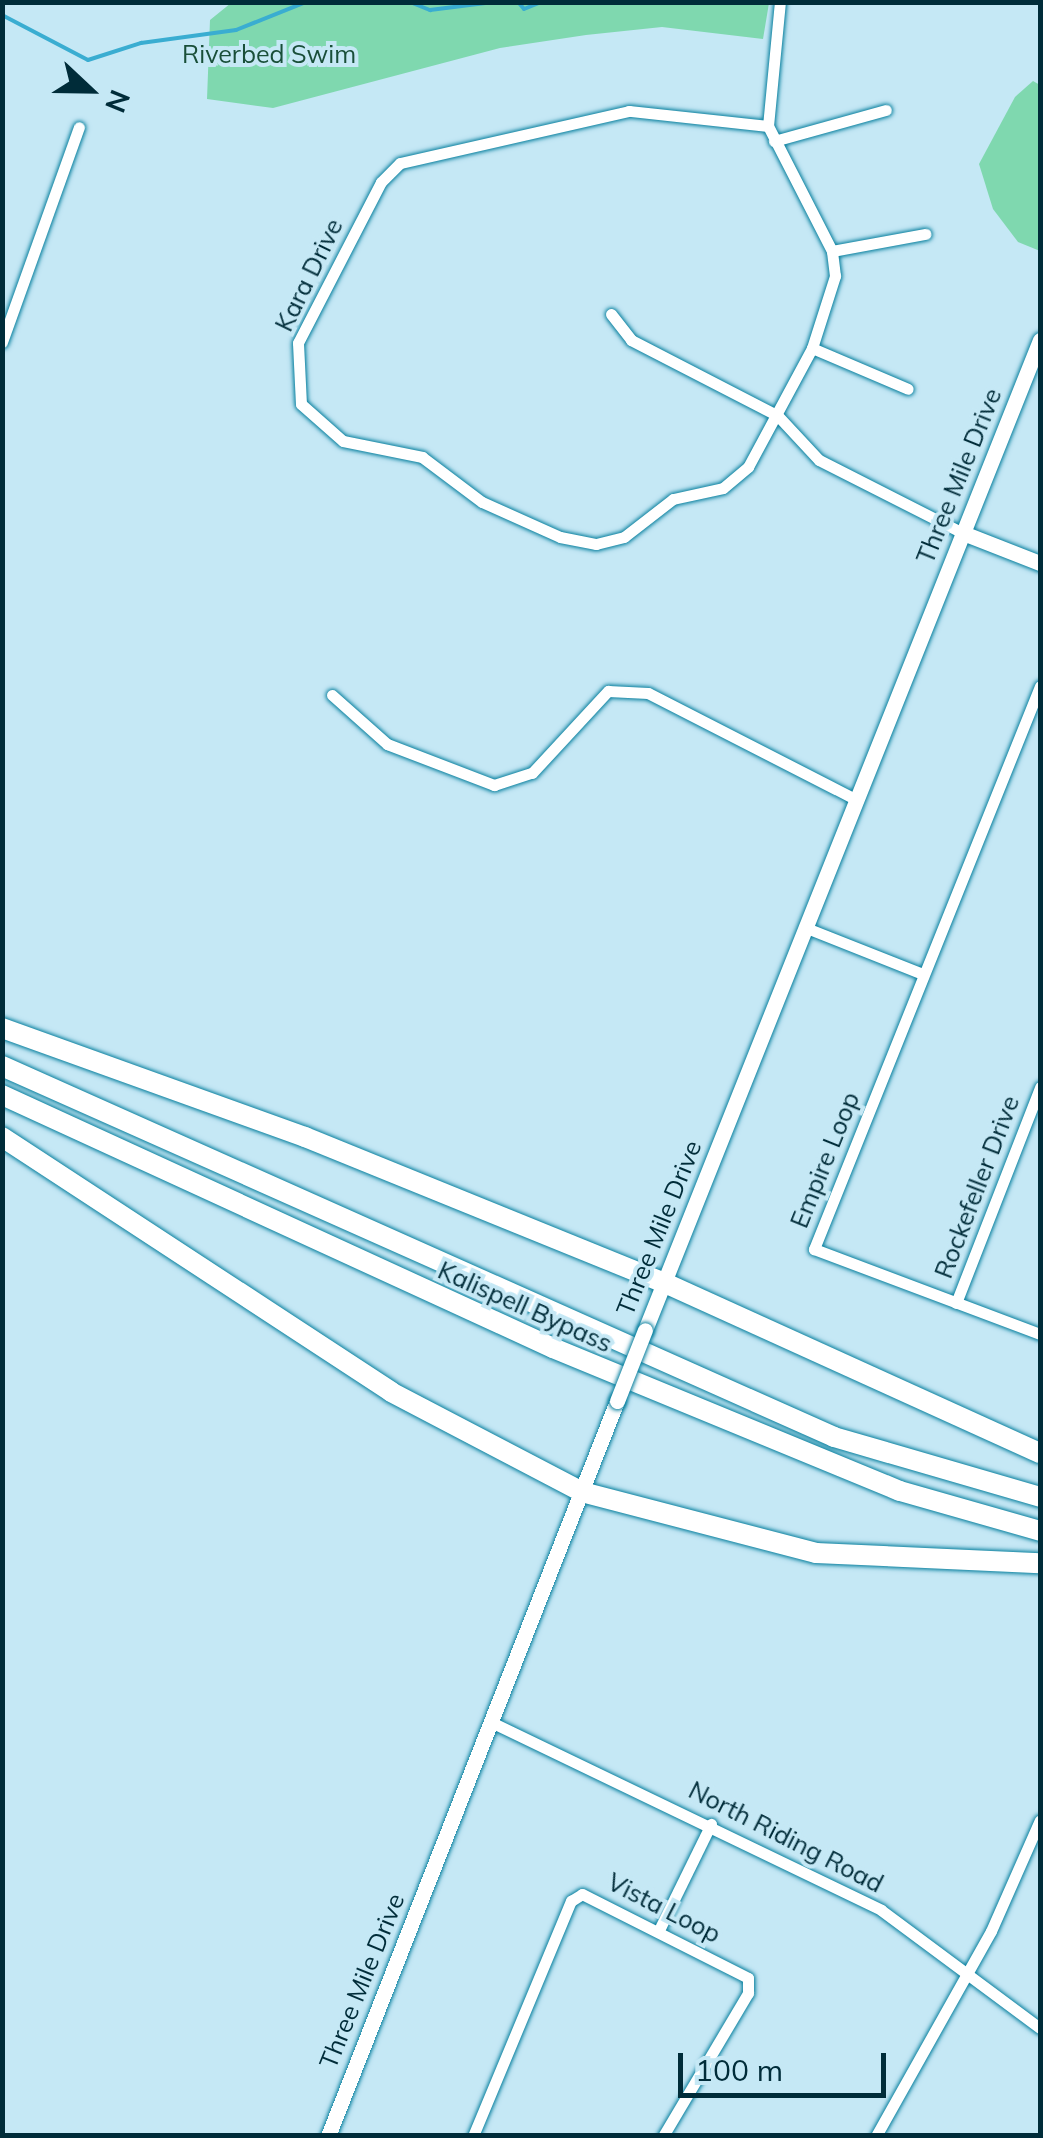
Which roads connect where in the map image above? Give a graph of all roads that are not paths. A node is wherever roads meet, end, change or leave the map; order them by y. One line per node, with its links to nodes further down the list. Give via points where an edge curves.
1 (780, 2): 3 (street)
2 (886, 110): 5 (street)
3 (768, 126): 5 (street); 13 (street, Kara Drive, via 630,111 400,163 380,182 298,342 294,372 301,404 343,441 422,457 482,502 560,537 596,544 624,537 673,499 723,488 748,468)
4 (79, 127): 10 (street)
5 (774, 140): 7 (street)
6 (925, 234): 7 (street)
7 (832, 251): 11 (street, Kara Drive, via 830,304)
8 (611, 314): 13 (street, via 631,340)
9 (1040, 340): 14 (main road, Three Mile Drive)
10 (2, 342)
11 (812, 348): 12 (street); 13 (street, Kara Drive)
12 (908, 389)
13 (778, 416): 14 (street, via 819,460)
14 (964, 533): 15 (main road); 18 (main road, Three Mile Drive)
15 (1040, 563)
16 (1040, 686): 20 (street, Empire Loop)
17 (332, 694): 18 (street, via 387,744 494,784 532,773 608,692 648,693)
18 (856, 800): 19 (main road, Three Mile Drive)
19 (804, 927): 20 (street); 26 (main road, Three Mile Drive)
20 (922, 974): 27 (street, Empire Loop, via 814,1249)
21 (2, 1028): 26 (highway, via 305,1137)
22 (2, 1066): 31 (highway, Kalispell Bypass, via 816,1430 940,1473)
23 (1040, 1088): 27 (street, Rockefeller Drive)
24 (2, 1095): 32 (highway, Kalispell Bypass, via 571,1356 900,1492)
25 (2, 1138): 30 (highway, via 390,1392)
26 (665, 1282): 29 (highway); 30 (main road, Three Mile Drive, bridge)
27 (956, 1303): 28 (street, Empire Loop)
28 (1040, 1334)
29 (1040, 1453)
30 (582, 1492): 33 (highway, via 816,1553); 34 (main road, Three Mile Drive)
31 (1040, 1497)
32 (1040, 1531)
33 (1040, 1563)
34 (491, 1722): 36 (street, North Riding Road); 40 (main road, Three Mile Drive)
35 (1040, 1820): 38 (street)
36 (710, 1824): 37 (street); 38 (street, North Riding Road, via 881,1910)
37 (660, 1928): 41 (street, Vista Loop, via 592,1895 572,1900); 42 (street, Vista Loop, via 748,1978 748,1993)
38 (968, 1974): 39 (street, North Riding Road); 43 (street)
39 (1040, 2028)
40 (328, 2136)
41 (473, 2136)
42 (663, 2136)
43 (876, 2136)

